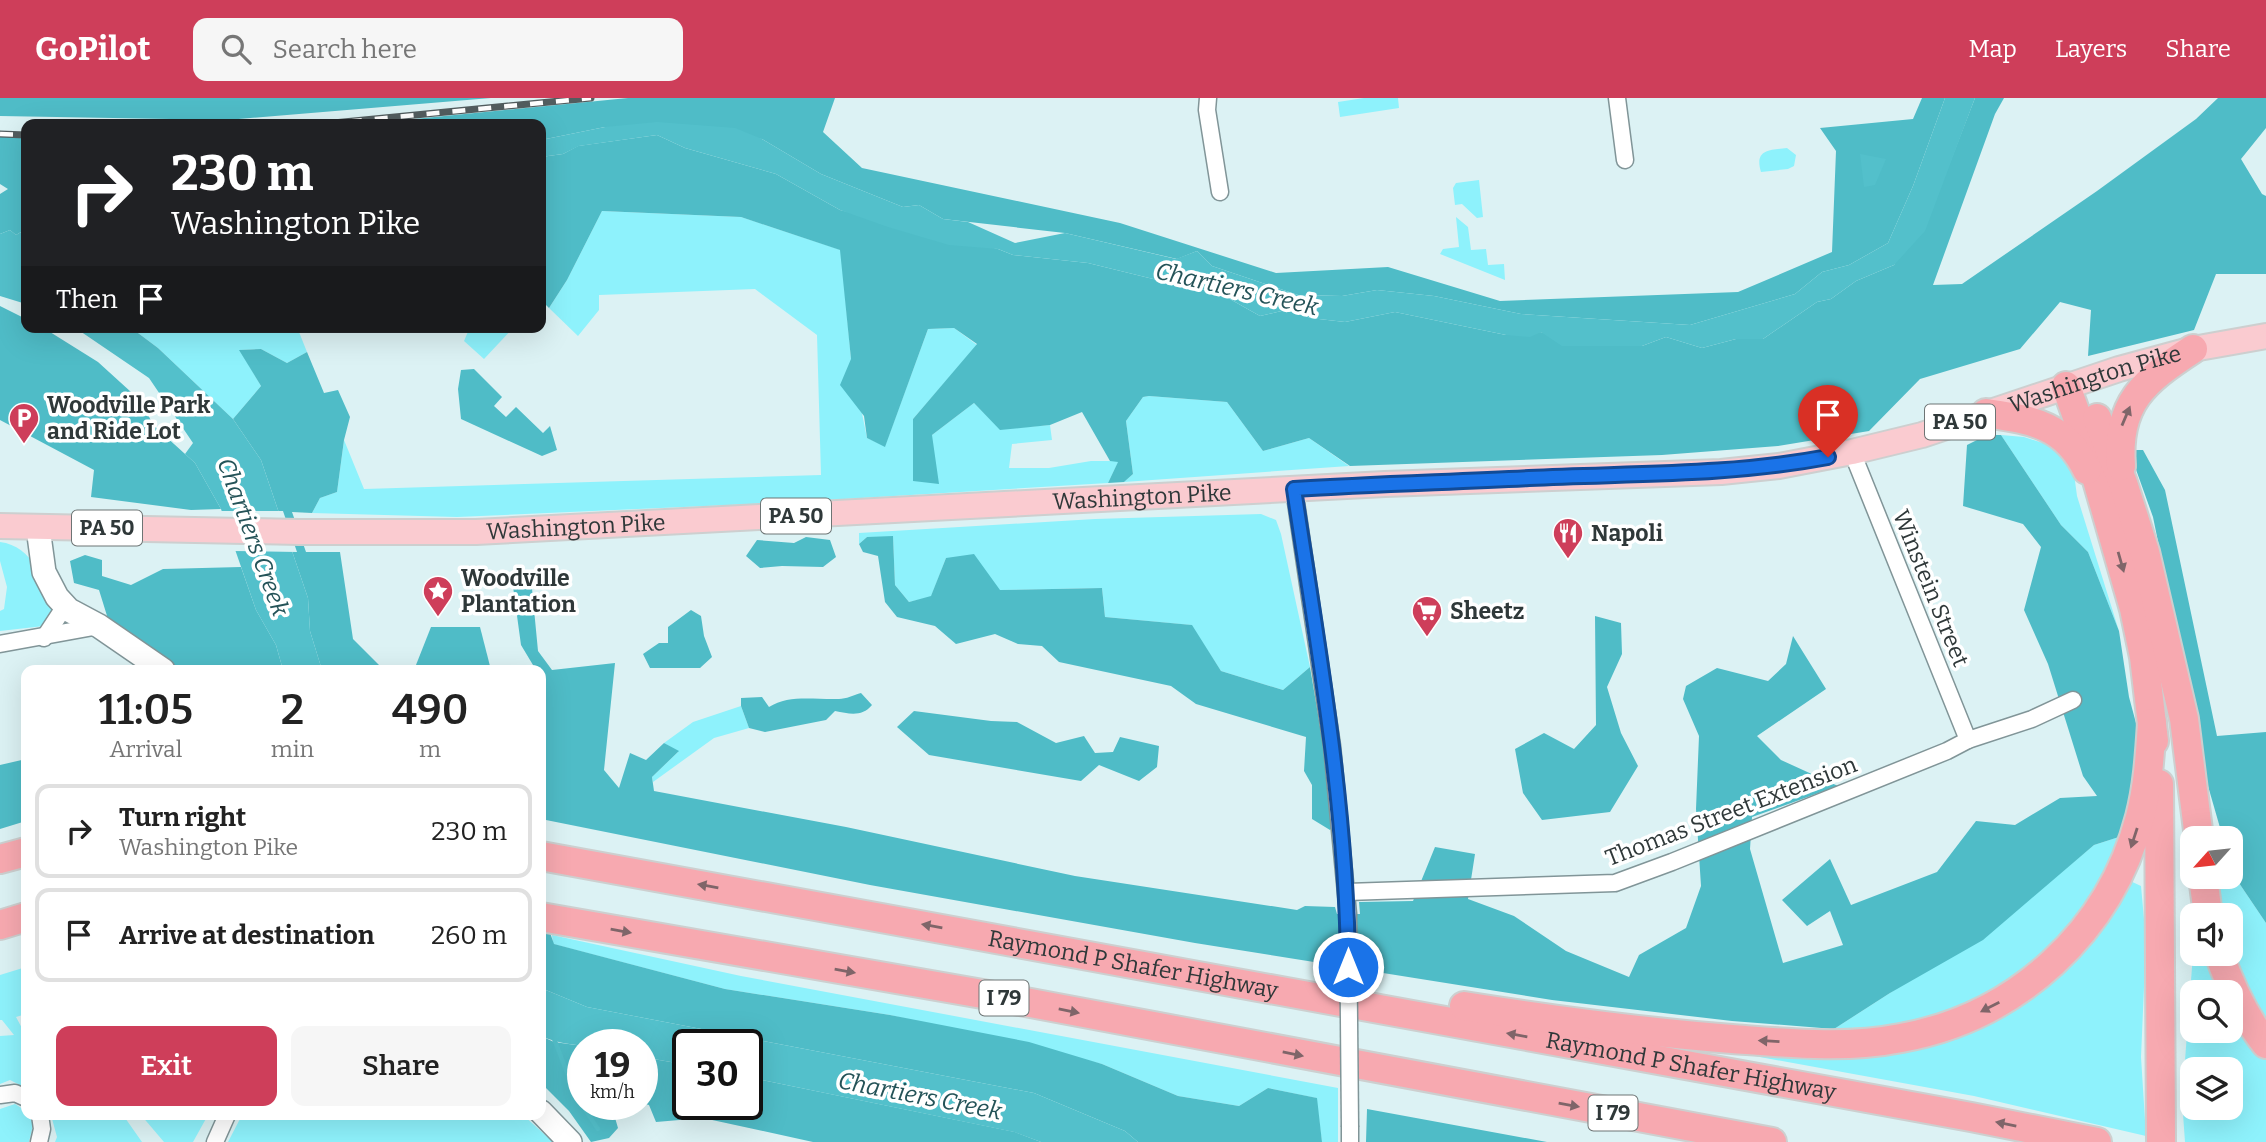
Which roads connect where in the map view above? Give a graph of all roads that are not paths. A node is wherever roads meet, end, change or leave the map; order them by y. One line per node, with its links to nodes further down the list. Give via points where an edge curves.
1 (1208, 98): 4 (street)
2 (1617, 98): 3 (street)
3 (1625, 160)
4 (1220, 192)
5 (2266, 336): 6 (main road, Washington Pike / PA 50)
6 (2193, 349): 7 (main road, Washington Pike / PA 50); 11 (highway, one-way to 6, via 2125,415 2147,383)
7 (2075, 383): 8 (main road, Washington Pike / PA 50); 11 (highway, via 2086,442)
8 (1986, 413): 9 (main road, Washington Pike / PA 50); 11 (highway, via 2051,429)
9 (1852, 452): 10 (main road, Washington Pike / PA 50, via 1721,472); 22 (street, Winstein Street)
10 (1294, 489): 13 (main road, Washington Pike / PA 50, via 476,532); 27 (street, via 1332,746)
11 (2111, 490): 19 (highway, via 2145,552); 21 (highway, one-way to 21, via 2120,557 2144,657)
12 (0, 526): 13 (main road, Washington Pike / PA 50)
13 (38, 528): 14 (street, via 44,572)
14 (65, 606): 15 (street); 16 (street)
15 (99, 626): 16 (street); 18 (street)
16 (44, 638): 17 (street)
17 (0, 644)
18 (156, 665)
19 (2172, 672): 23 (highway, via 2185,719); 39 (highway, via 2178,821)
20 (2073, 700): 22 (street, Thomas Street Extension)
21 (2152, 723): 31 (highway, one-way to 31, via 2143,803 2129,851 2114,885 2082,932 2039,976 2010,997 1970,1018 1899,1039 1825,1044 1640,1031 1375,993 1196,960); 39 (highway, via 2159,776)
22 (1968, 740): 27 (street, Thomas Street Extension, via 1615,883)
23 (2198, 826)
24 (21, 853): 26 (highway)
25 (546, 857): 31 (highway, Raymond P Shafer Highway, one-way to 25)
26 (0, 859)
27 (1347, 892): 40 (street, bridge)
28 (547, 918): 44 (highway, I 79, one-way to 44, via 988,995)
29 (21, 919): 30 (highway)
30 (0, 925)
31 (980, 935): 45 (highway, Raymond P Shafer Highway, one-way to 31)
32 (2223, 966): 33 (highway)
33 (2266, 1044)
34 (0, 1095): 35 (street)
35 (21, 1096)
36 (546, 1117): 43 (street)
37 (41, 1120): 41 (street)
38 (225, 1120): 42 (street)
39 (2168, 1130)
40 (1350, 1135)
41 (39, 1142)
42 (215, 1142)
43 (570, 1142)
44 (1772, 1142)
45 (2097, 1142)

